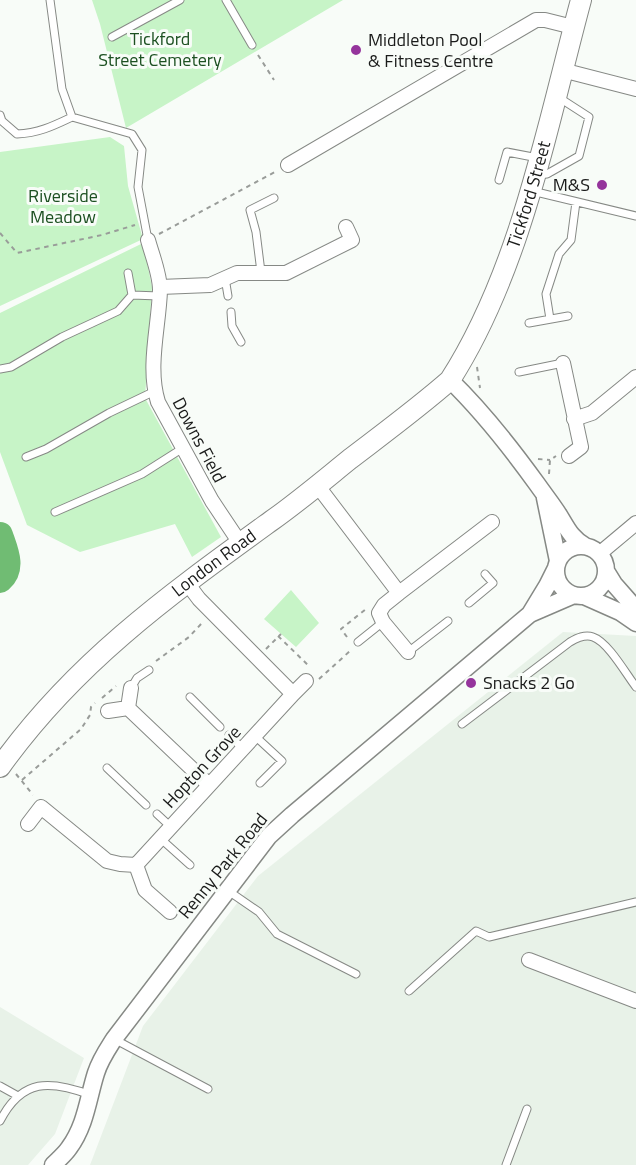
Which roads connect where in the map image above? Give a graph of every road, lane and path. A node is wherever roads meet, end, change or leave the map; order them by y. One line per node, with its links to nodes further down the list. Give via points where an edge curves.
1 (50, 0): 13 (lane, via 62,89)
2 (180, 0): 6 (lane)
3 (226, 0): 7 (lane)
4 (581, 0): 5 (main road, Tickford Street)
5 (573, 27): 8 (main road, Tickford Street); 14 (street, via 536,21)
6 (112, 37)
7 (252, 45): 9 (path)
8 (562, 70): 10 (street); 11 (main road, Tickford Street)
9 (274, 80)
10 (636, 89)
11 (556, 95): 15 (main road, Tickford Street); 15 (lane, via 589,117 579,156 547,174)
12 (0, 115): 13 (lane, via 17,134 51,128)
13 (72, 117): 20 (lane, via 132,134 142,150 138,187)
14 (288, 165): 23 (path)
15 (534, 174): 16 (lane, via 507,152); 18 (lane); 39 (main road, Tickford Street, via 502,276)
16 (499, 180)
17 (274, 198): 24 (lane, via 250,210)
18 (576, 202): 19 (lane); 32 (lane, via 571,240 559,254 546,294)
19 (636, 216)
20 (144, 222): 22 (path, via 17,253); 23 (lane)
21 (346, 227): 24 (street, via 352,240 286,273)
22 (0, 233)
23 (148, 240): 27 (street, Downs Field)
24 (261, 272): 26 (street)
25 (128, 273): 28 (lane)
26 (225, 278): 27 (street, via 210,285); 29 (lane)
27 (160, 292): 28 (lane); 40 (street, Downs Field)
28 (132, 295): 36 (lane, via 118,311 11,367)
29 (228, 296)
30 (231, 312): 34 (lane, via 232,326)
31 (568, 316): 32 (lane)
32 (550, 319): 33 (lane)
33 (529, 323)
34 (242, 342)
35 (563, 363): 37 (lane); 41 (street)
36 (0, 369)
37 (519, 372)
38 (636, 377): 41 (street, via 592,413)
39 (450, 380): 48 (main road, London Road); 49 (street, via 482,414)
40 (155, 391): 42 (street, Downs Field); 44 (lane)
41 (574, 418): 43 (street, via 581,447)
42 (183, 448): 50 (lane, via 142,474); 53 (street, Downs Field)
43 (569, 456): 45 (path, via 560,453)
44 (26, 457)
45 (550, 460): 46 (path); 47 (path)
46 (532, 461)
47 (545, 478)
48 (317, 485): 53 (main road, London Road); 59 (street)
49 (545, 497): 54 (street, via 574,540); 55 (street)
50 (55, 512)
51 (492, 522): 59 (street, via 464,547)
52 (636, 523): 54 (street)
53 (240, 543): 58 (main road, London Road)
54 (592, 550): 55 (street, via 572,547); 56 (street, via 603,559)
55 (557, 564): 60 (street, via 560,585); 64 (street, Renny Park Road)
56 (606, 571): 60 (street, via 602,585 591,594); 63 (street)
57 (485, 574): 61 (lane, via 493,584)
58 (187, 583): 71 (street); 85 (main road, London Road, via 70,682)
59 (399, 592): 62 (street)
60 (579, 596): 64 (street, Renny Park Road); 67 (street, via 620,612)
61 (469, 603)
62 (384, 604): 66 (street, via 379,613); 68 (path, via 374,603 341,629)
63 (636, 609)
64 (530, 614): 97 (street, Renny Park Road, via 292,815 269,836)
65 (448, 621): 70 (lane)
66 (383, 622): 69 (lane); 70 (street)
67 (636, 624)
68 (348, 638)
69 (356, 644): 73 (path, via 313,686)
70 (408, 652)
71 (258, 659): 73 (path, via 280,635); 76 (street)
72 (149, 670): 75 (lane)
73 (309, 675): 76 (street, Hopton Grove)
74 (636, 687): 80 (lane, via 607,647 594,637 585,636 570,642)
75 (131, 688): 78 (street)
76 (293, 694): 83 (street, Hopton Grove)
77 (190, 697): 81 (lane)
78 (128, 708): 79 (street); 88 (street)
79 (108, 711)
80 (462, 724)
81 (220, 727)
82 (229, 735): 84 (lane)
83 (255, 736): 84 (street, Hopton Grove); 87 (lane, via 282,760)
84 (243, 748): 88 (street, Hopton Grove)
85 (2, 765): 90 (path, via 29,787)
86 (107, 768): 89 (lane)
87 (260, 783)
88 (209, 785): 93 (street, Hopton Grove)
89 (147, 805)
90 (41, 807): 92 (street); 95 (street, via 107,861)
91 (157, 814): 93 (lane)
92 (28, 824)
93 (171, 827): 94 (street, Hopton Grove)
94 (160, 839): 95 (street, Hopton Grove); 96 (lane)
95 (136, 865): 99 (street, via 144,891)
96 (190, 865)
97 (227, 890): 101 (lane, via 259,912 277,934); 104 (street, Renny Park Road)
98 (636, 902): 102 (lane, via 489,938 476,931)
99 (170, 912)
100 (530, 960): 103 (street)
101 (356, 974)
102 (409, 991)
103 (636, 1001)
104 (114, 1039): 106 (lane); 107 (street, Renny Park Road, via 98,1067)
105 (0, 1086): 108 (lane)
106 (208, 1089)
107 (91, 1095): 108 (lane, via 51,1085); 111 (street, Renny Park Road)
108 (18, 1096): 110 (lane)
109 (527, 1109): 114 (lane)
110 (0, 1121)
111 (69, 1148): 112 (street, Renny Park Road); 113 (street, Renny Park Road)
112 (53, 1165)
113 (65, 1165)
114 (506, 1165)

